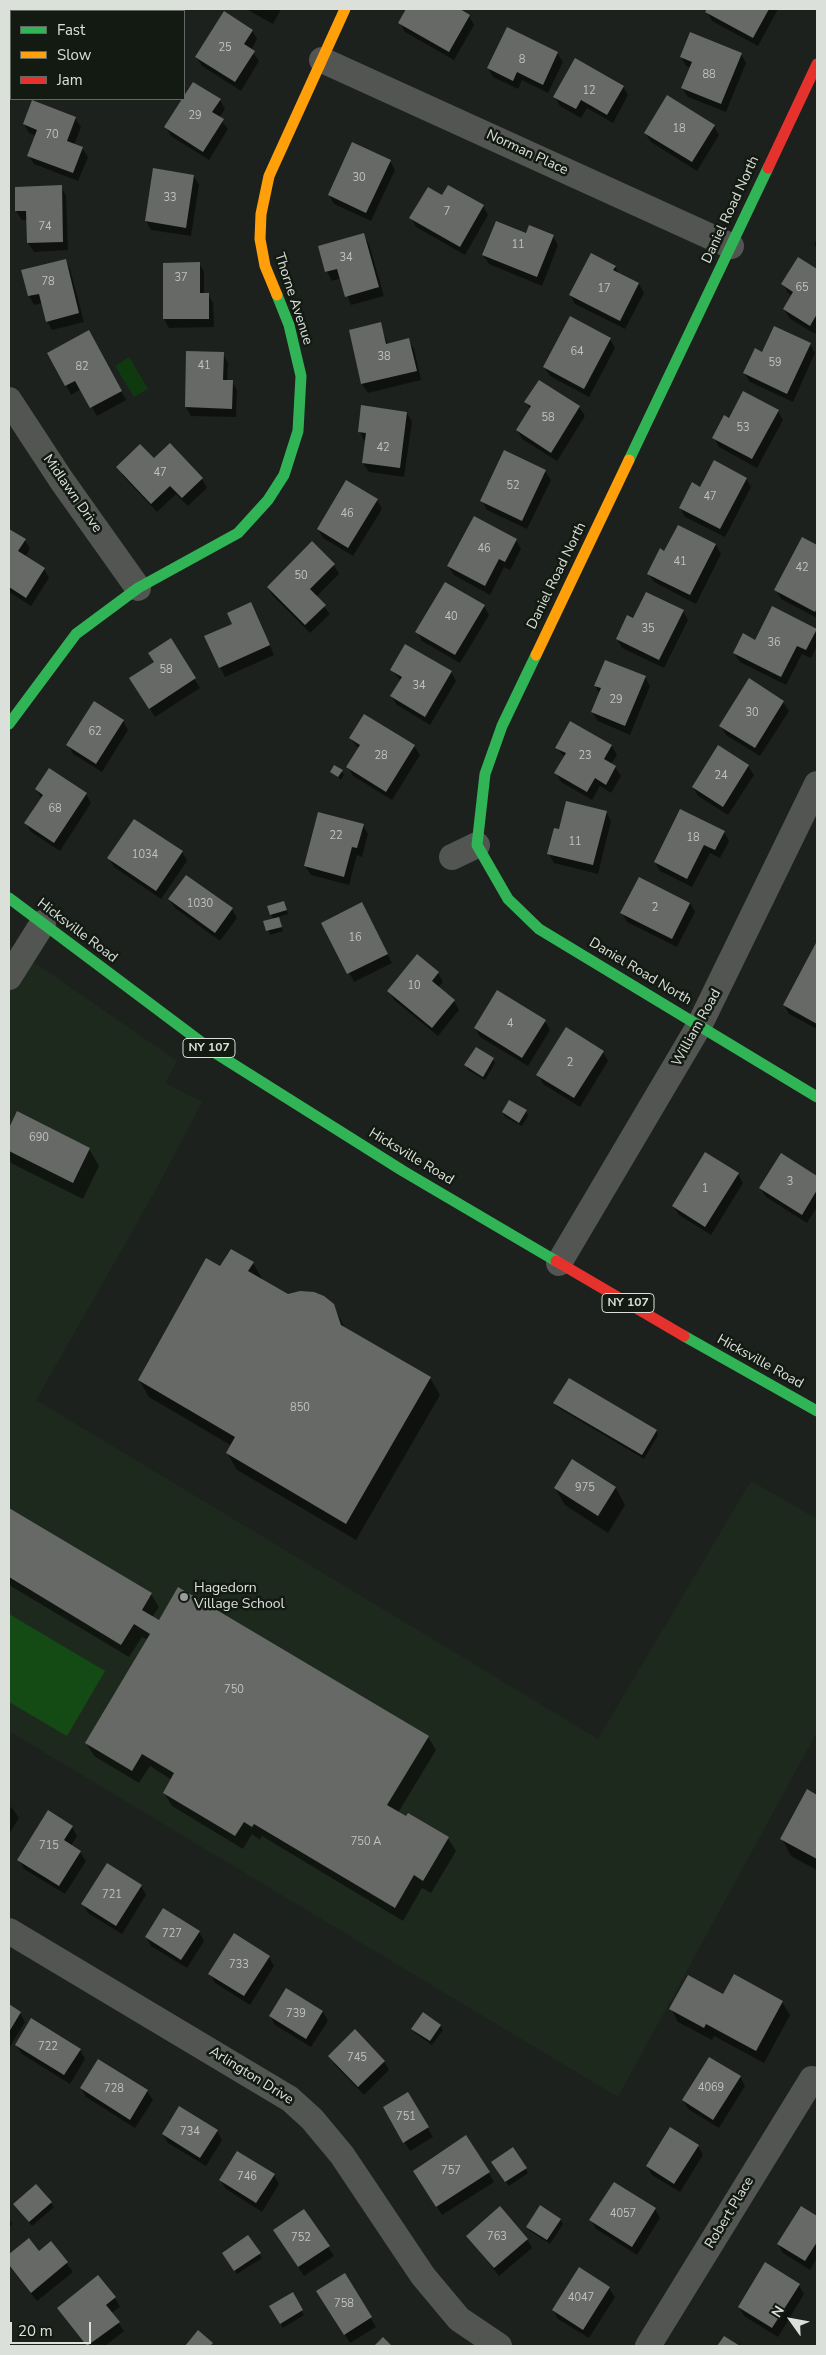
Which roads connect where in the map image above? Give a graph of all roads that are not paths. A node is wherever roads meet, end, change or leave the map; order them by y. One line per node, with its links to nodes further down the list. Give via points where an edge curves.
1 (346, 9): 2 (street, Thorne Avenue)
2 (322, 60): 4 (street, Norman Place); 6 (street, Thorne Avenue, via 269,176 261,214 260,239 265,266 288,325 301,376 298,431 284,475 268,500 238,533)
3 (817, 64): 4 (street, Daniel Road North)
4 (731, 246): 9 (street, Daniel Road North, via 502,726 485,774)
5 (9, 400): 6 (street, Midlawn Drive)
6 (138, 588): 7 (street, Thorne Avenue, via 76,634)
7 (9, 724)
8 (817, 784): 14 (street, William Road)
9 (477, 845): 10 (street); 14 (street, Daniel Road North, via 508,899 540,929)
10 (452, 857)
11 (9, 898): 12 (street, Hicksville Road)
12 (34, 917): 13 (street); 16 (street, Hicksville Road / NY 107, via 218,1054 403,1171)
13 (9, 977)
14 (700, 1026): 15 (street, Daniel Road North); 16 (street, William Road)
15 (817, 1097)
16 (559, 1263): 17 (street, Hicksville Road / NY 107)
17 (817, 1411)
18 (9, 1931): 20 (street, Arlington Drive, via 290,2099 312,2119 342,2155 423,2276 459,2319)
19 (812, 2079): 21 (street, Robert Place)
20 (498, 2346)
21 (648, 2346)

